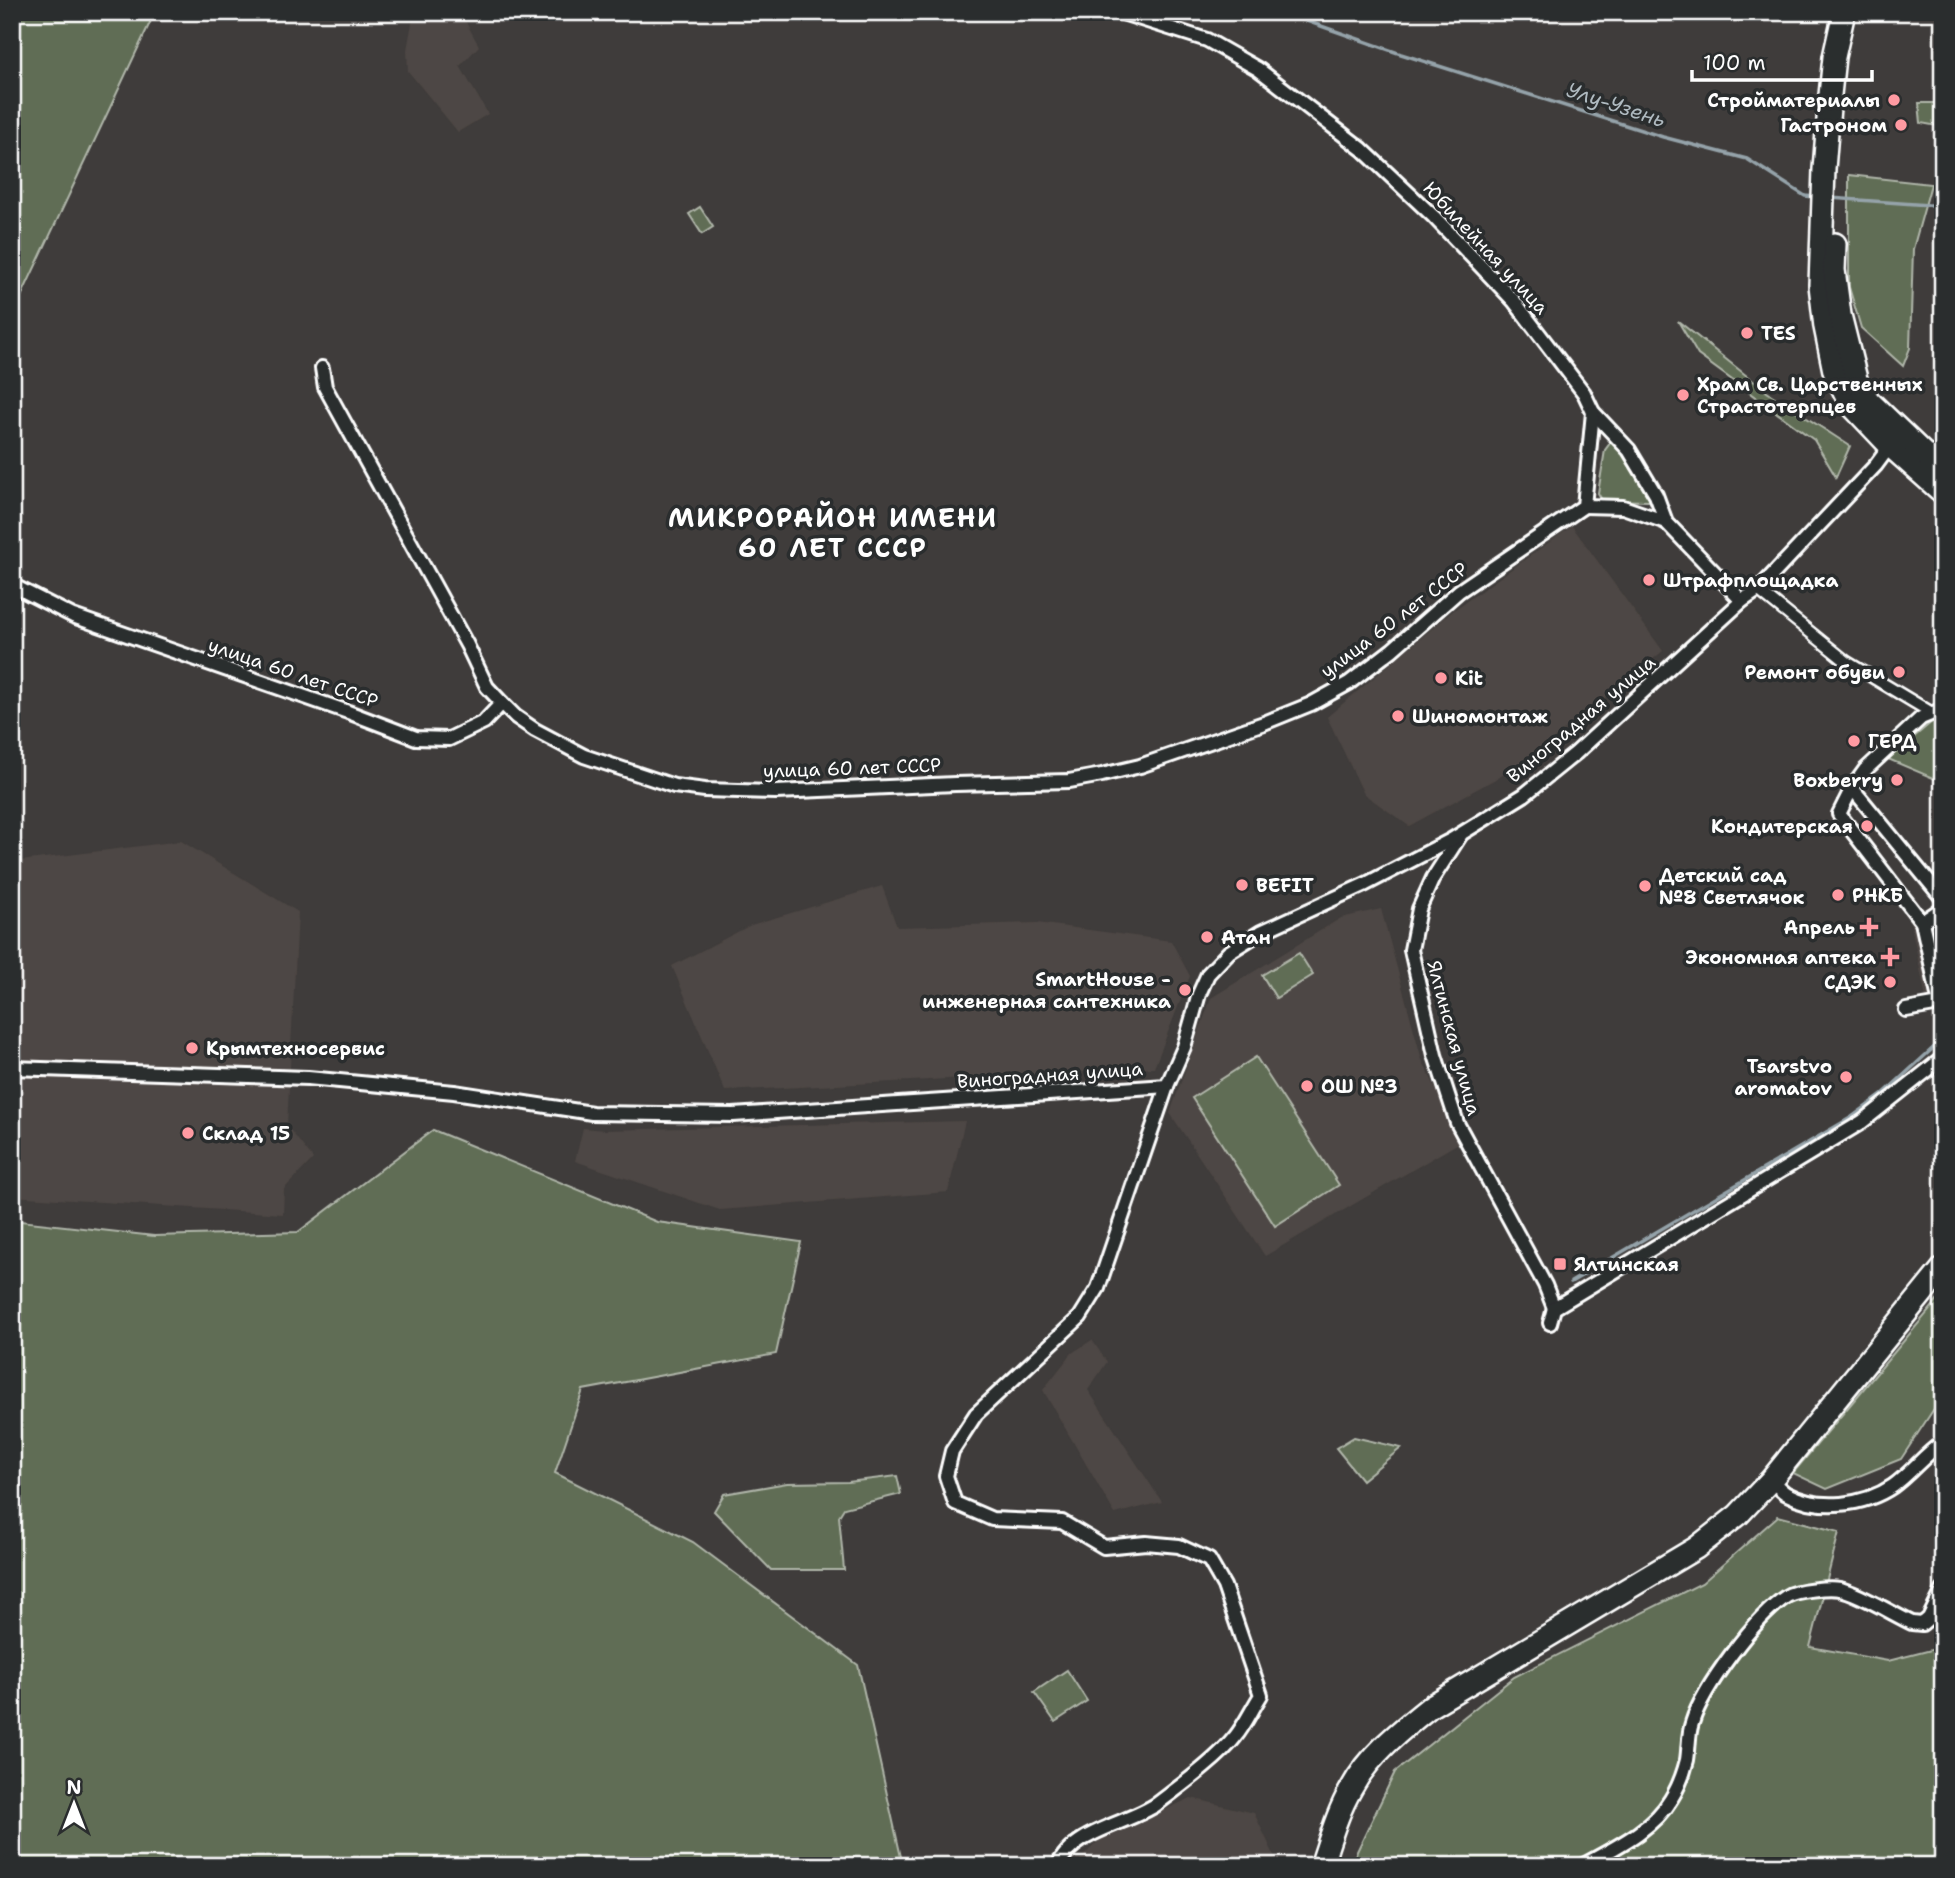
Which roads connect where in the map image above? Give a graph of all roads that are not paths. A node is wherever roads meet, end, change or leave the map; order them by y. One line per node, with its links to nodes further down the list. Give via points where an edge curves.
1 (1119, 12): 6 (street, Юбилейная улица, via 1207,40 1258,69 1362,149 1514,302 1584,393)
2 (1844, 12): 4 (highway, via 1834,57)
3 (1856, 12): 4 (highway)
4 (1830, 181): 7 (highway, via 1819,285 1834,371 1851,405)
5 (322, 368): 15 (street, via 324,387 487,687)
6 (1592, 412): 10 (street); 11 (street, Юбилейная улица, via 1629,450)
7 (1896, 438): 8 (highway); 9 (highway); 13 (street, Виноградная улица)
8 (1943, 472)
9 (1943, 493)
10 (1584, 506): 11 (street, via 1623,507); 15 (street, улица 60 лет СССР, via 1459,592 1349,683 1264,723 1102,775 1069,781 776,792 705,790 674,786 584,756 516,718)
11 (1666, 522): 14 (street, Юбилейная улица)
12 (12, 586): 15 (street, улица 60 лет СССР, via 73,616 416,738 449,739 484,722)
13 (1758, 590): 14 (street, Виноградная улица); 16 (street, via 1847,662)
14 (1741, 601): 18 (street, Виноградная улица, via 1576,752 1524,795)
15 (502, 703)
16 (1938, 711): 17 (street, via 1921,719)
17 (1852, 788): 19 (street); 21 (street, via 1839,814)
18 (1461, 834): 25 (street, Виноградная улица, via 1229,952 1208,974); 27 (street, Ялтинская улица, via 1419,909 1411,950 1435,1055 1457,1123)
19 (1943, 899)
20 (1943, 908): 21 (street)
21 (1922, 922): 22 (street, via 1940,1004)
22 (1906, 1010)
23 (1943, 1058): 27 (street, via 1862,1122)
24 (12, 1068): 25 (street, Виноградная улица, via 308,1078 592,1113 720,1115)
25 (1167, 1086): 32 (street, via 1098,1287 1080,1317 976,1414 952,1451 946,1476 955,1503 992,1519 1062,1522 1104,1547 1179,1546 1209,1560 1224,1586 1261,1695 1235,1737 1217,1755 1156,1805 1068,1849)
26 (1943, 1268): 30 (highway)
27 (1554, 1308): 28 (street)
28 (1550, 1323)
29 (1943, 1442): 30 (street, via 1892,1486 1866,1499 1818,1503 1786,1493)
30 (1771, 1480): 33 (highway, via 1738,1515 1696,1548 1431,1706 1401,1729 1351,1787)
31 (1943, 1590): 34 (street, via 1922,1624 1839,1589 1789,1594 1740,1643 1703,1697 1671,1800 1629,1839)
32 (1058, 1866)
33 (1321, 1866)
34 (1582, 1866)

